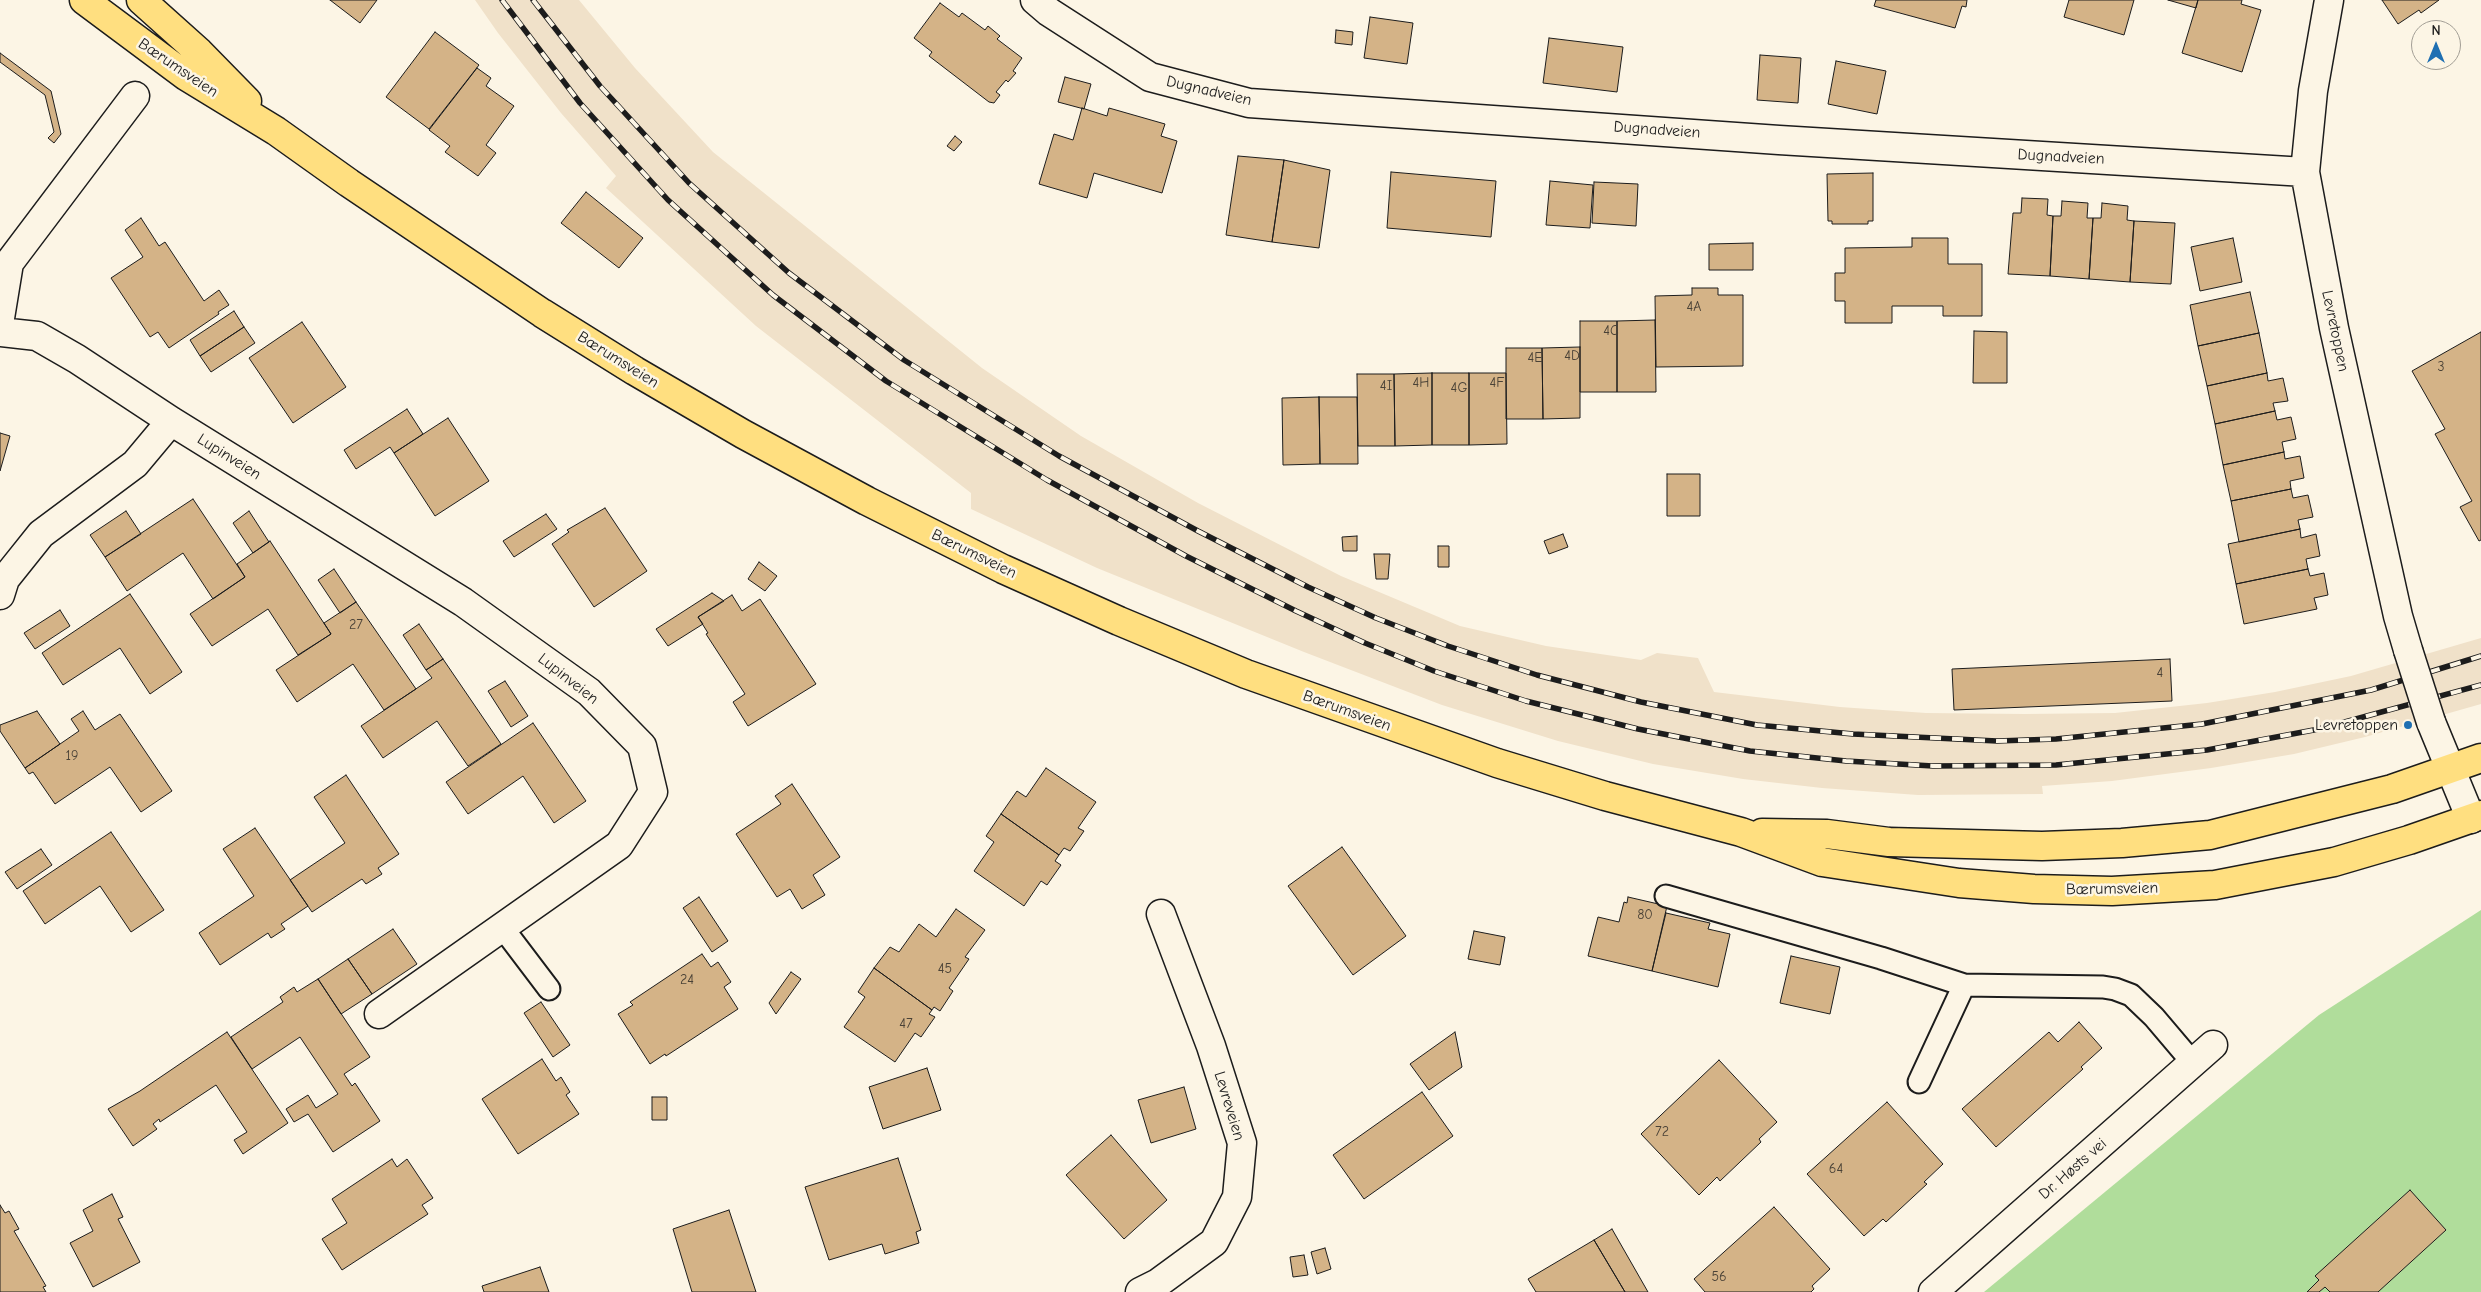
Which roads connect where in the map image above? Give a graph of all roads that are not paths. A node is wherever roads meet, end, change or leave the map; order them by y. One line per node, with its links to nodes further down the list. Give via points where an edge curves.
1 (84, 0): 6 (main road, Bærumsveien, via 186,76)
2 (141, 0): 6 (main road, Bærumsveien, via 199,52)
3 (1035, 0): 7 (street, Dugnadveien, via 1150,77 1248,103)
4 (2329, 0): 7 (street, Levretoppen, via 2313,90)
5 (135, 96): 8 (street, via 9,263)
6 (276, 130): 15 (main road, Bærumsveien, via 357,189 635,371 867,501 1003,568 1246,674 1366,718 1496,763)
7 (2305, 172): 13 (street, Levretoppen, bridge, via 2334,328 2398,616 2431,722)
8 (0, 318)
9 (0, 332): 10 (street, Lupinveien, via 37,336)
10 (171, 421): 11 (street, via 135,464 41,534 5,579); 18 (street, Lupinveien, via 463,602 589,692 642,746 653,792 619,845)
11 (0, 595)
12 (2481, 758): 13 (main road, Bærumsveien)
13 (2451, 770): 14 (street, Levretoppen); 15 (main road, Bærumsveien, via 2318,809 2210,835 2122,843 1953,845 1827,834)
14 (2476, 817): 15 (main road, Bærumsveien, via 2334,862 2279,874 2215,885 2112,891 2034,889 1886,873 1822,862)
15 (1740, 832)
16 (1666, 896): 19 (lane)
17 (1161, 914): 25 (street, Levreveien, via 1211,1046 1242,1143 1237,1197 1214,1242 1158,1283)
18 (502, 927): 20 (lane); 21 (street, Lupinveien)
19 (1964, 985): 23 (lane, via 2103,986 2115,989 2131,995 2154,1016); 24 (lane)
20 (550, 989)
21 (379, 1014)
22 (2213, 1045): 23 (street, Dr. Høsts vei)
23 (2193, 1063): 26 (street, Dr. Høsts vei)
24 (1919, 1082)
25 (1140, 1292)
26 (1933, 1292)

